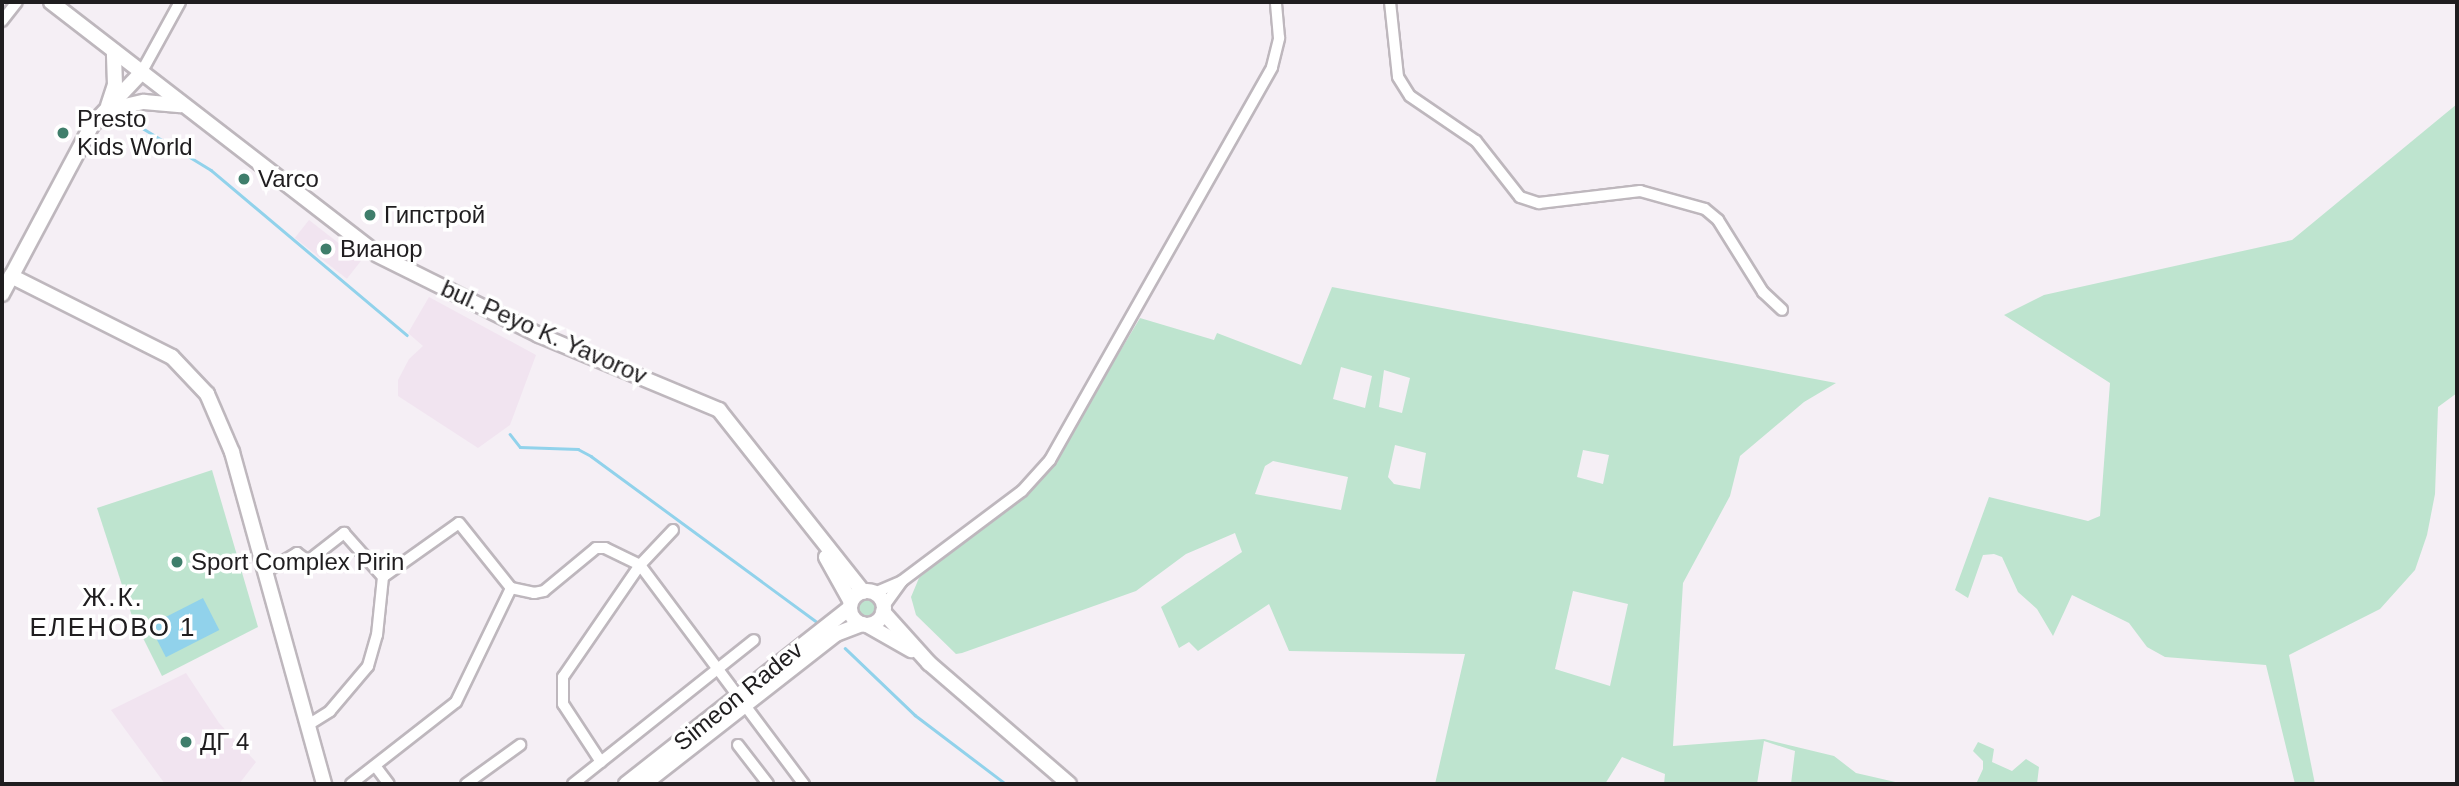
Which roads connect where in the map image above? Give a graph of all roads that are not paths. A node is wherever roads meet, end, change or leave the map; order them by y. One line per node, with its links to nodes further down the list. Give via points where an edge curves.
1 (17, 2): 6 (street)
2 (51, 2): 7 (street, bul. Peyo K. Yavorov)
3 (180, 2): 8 (street)
4 (1276, 2): 19 (street, via 1279,38 1272,67 1050,460 1022,491)
5 (1390, 2): 13 (street, via 1398,77 1410,96 1476,141 1520,197 1539,203 1640,191 1704,209 1718,220 1763,292)
6 (2, 21)
7 (114, 51): 8 (street, bul. Peyo K. Yavorov); 10 (street, via 115,85)
8 (141, 73): 9 (street, bul. Peyo K. Yavorov); 10 (street)
9 (184, 106): 10 (street, via 144,102); 15 (street, bul. Peyo K. Yavorov, via 377,255 539,335 719,410)
10 (107, 111): 11 (street, via 87,133)
11 (11, 276): 12 (street); 17 (street, via 172,357 192,374 212,404 232,452)
12 (2, 294)
13 (1782, 310)
14 (673, 530): 16 (street)
15 (811, 532): 21 (street, bul. Peyo K. Yavorov); 22 (street, bul. Peyo K. Yavorov)
16 (640, 565): 20 (street, via 596,548 544,591); 27 (street); 32 (street, via 564,677 561,689 562,704)
17 (267, 571): 18 (street, via 297,553 308,561 344,533); 29 (street)
18 (383, 577): 20 (street, via 458,523); 29 (street, via 377,635 368,666 330,711)
19 (902, 581): 21 (street); 23 (street)
20 (511, 588): 33 (street, via 456,702)
21 (868, 592): 22 (street, Simeon Radev); 23 (street, bul. Peyo K. Yavorov)
22 (850, 605): 24 (street, bul. Peyo K. Yavorov); 28 (street, Simeon Radev)
23 (883, 609): 24 (street, Simeon Radev, via 876,622); 26 (street, bul. Peyo K. Yavorov)
24 (864, 625): 26 (street); 28 (street, Simeon Radev, via 835,634)
25 (754, 640): 27 (street)
26 (929, 663): 43 (street)
27 (717, 670): 28 (street); 32 (street)
28 (741, 701): 39 (street, Simeon Radev); 40 (street, Simeon Radev); 42 (street)
29 (308, 725): 34 (street)
30 (520, 745): 37 (street)
31 (737, 746): 41 (street)
32 (601, 762): 38 (street)
33 (376, 767): 35 (street); 36 (street)
34 (324, 784)
35 (351, 784)
36 (389, 784)
37 (466, 784)
38 (573, 784)
39 (626, 784)
40 (644, 784)
41 (768, 784)
42 (804, 784)
43 (1069, 784)

